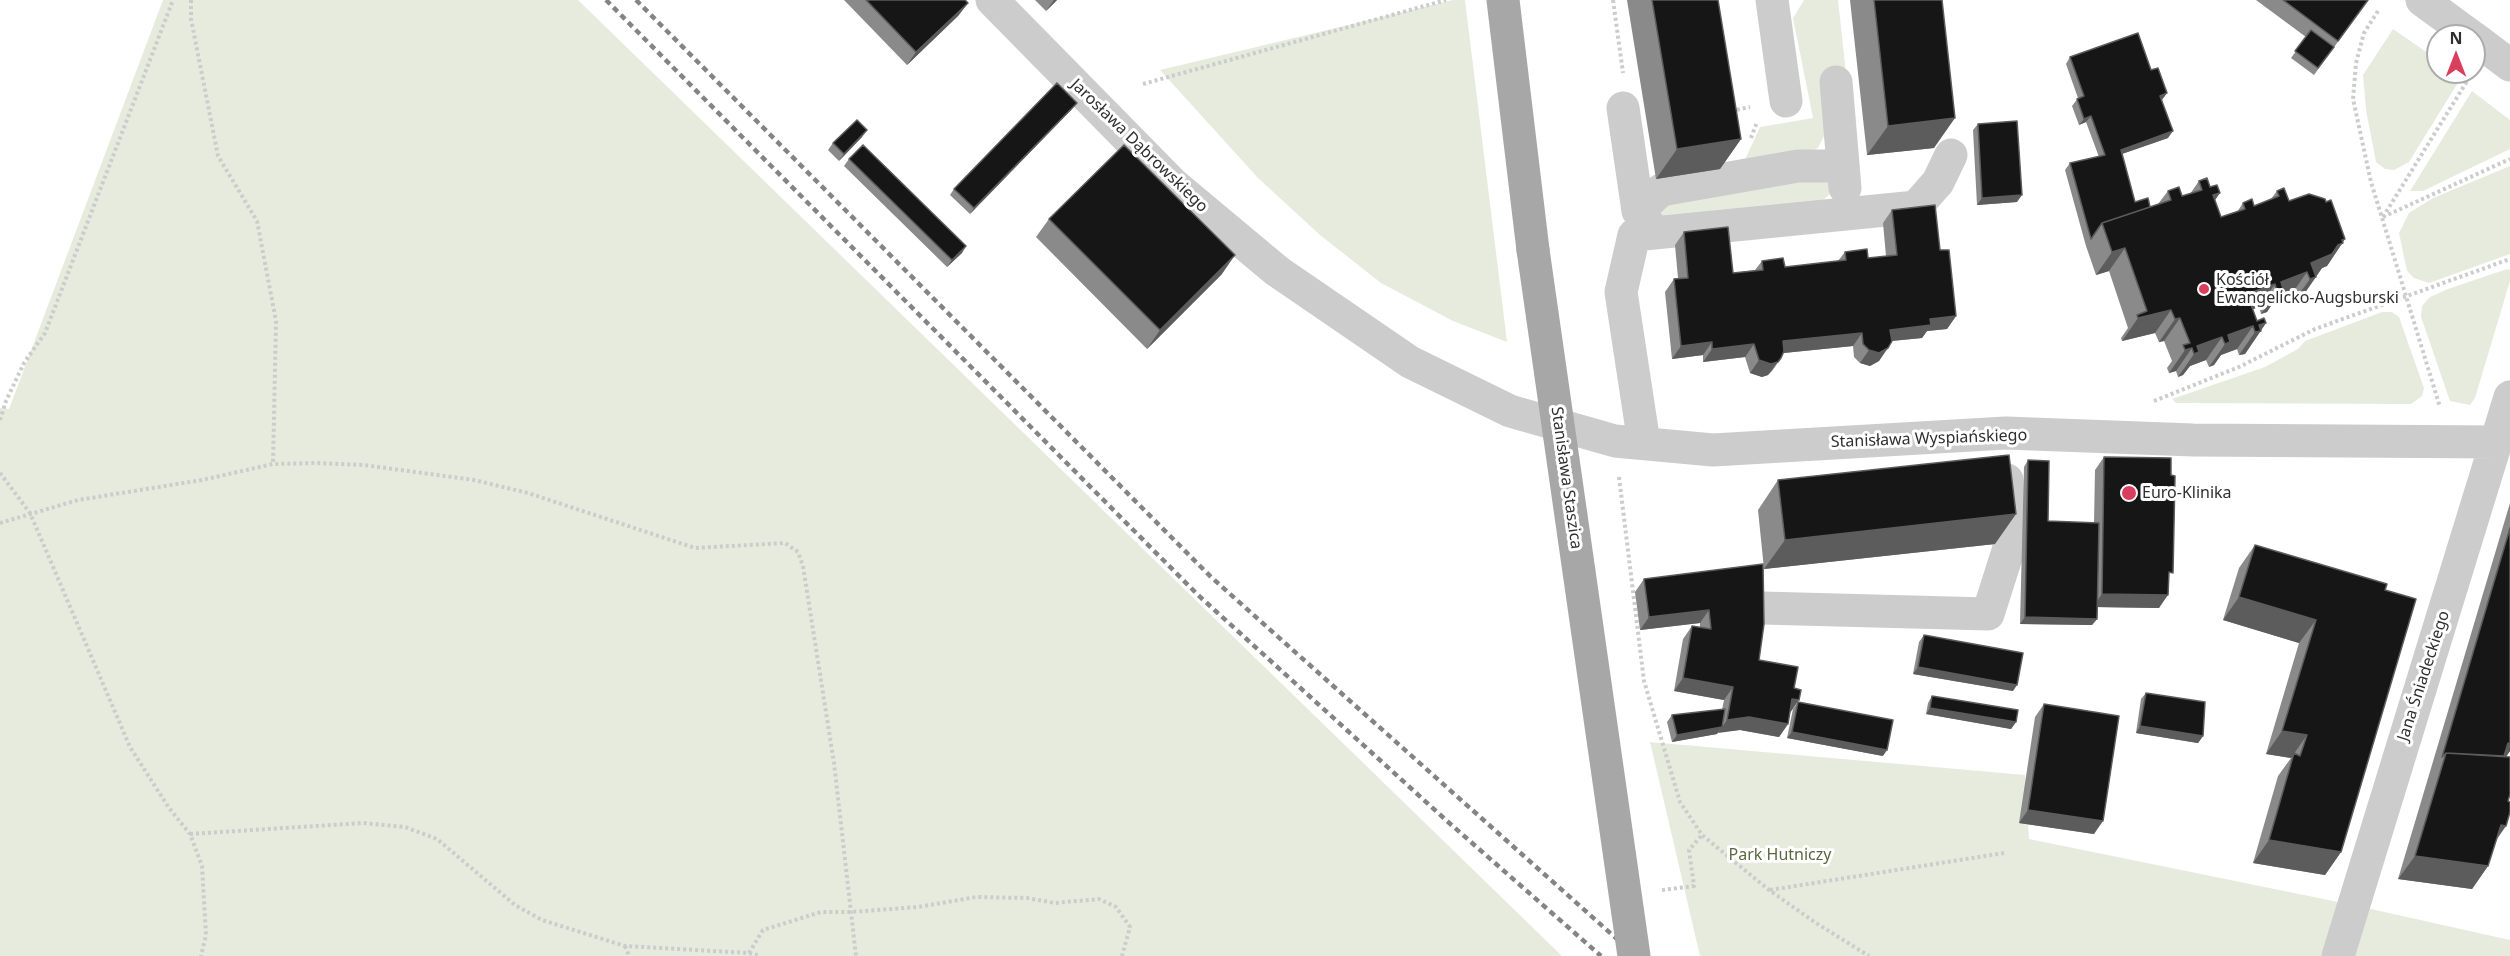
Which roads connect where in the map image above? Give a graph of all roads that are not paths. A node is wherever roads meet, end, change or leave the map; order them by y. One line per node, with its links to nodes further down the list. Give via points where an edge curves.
1 (992, 0): 16 (street, Jarosława Dąbrowskiego, via 1174,185 1277,271 1410,362)
2 (1503, 0): 21 (main road, Stanisława Staszica, bridge, via 1533,250)
3 (1772, 0): 9 (street)
4 (2422, 0): 5 (street)
5 (2455, 24)
6 (2486, 47): 7 (street)
7 (2510, 65)
8 (1836, 82): 12 (street)
9 (1773, 107)
10 (1623, 108): 14 (street)
11 (1952, 155): 13 (street, via 1938,182 1916,207)
12 (1843, 170): 13 (street); 14 (street, via 1798,166 1661,190)
13 (1847, 214): 14 (street)
14 (1647, 222): 18 (street, via 1634,236 1621,292)
15 (2510, 397): 19 (street, Jana Śniadeckiego)
16 (1510, 411): 18 (street, Stanisława Wyspiańskiego)
17 (2006, 433): 18 (street, Stanisława Wyspiańskiego, via 1713,450); 19 (street, Stanisława Wyspiańskiego, via 2193,440); 20 (street, via 2009,548 1988,614)
18 (1630, 442)
19 (2497, 442): 22 (street, Jana Śniadeckiego)
20 (1762, 608)
21 (1634, 956)
22 (2338, 956)

